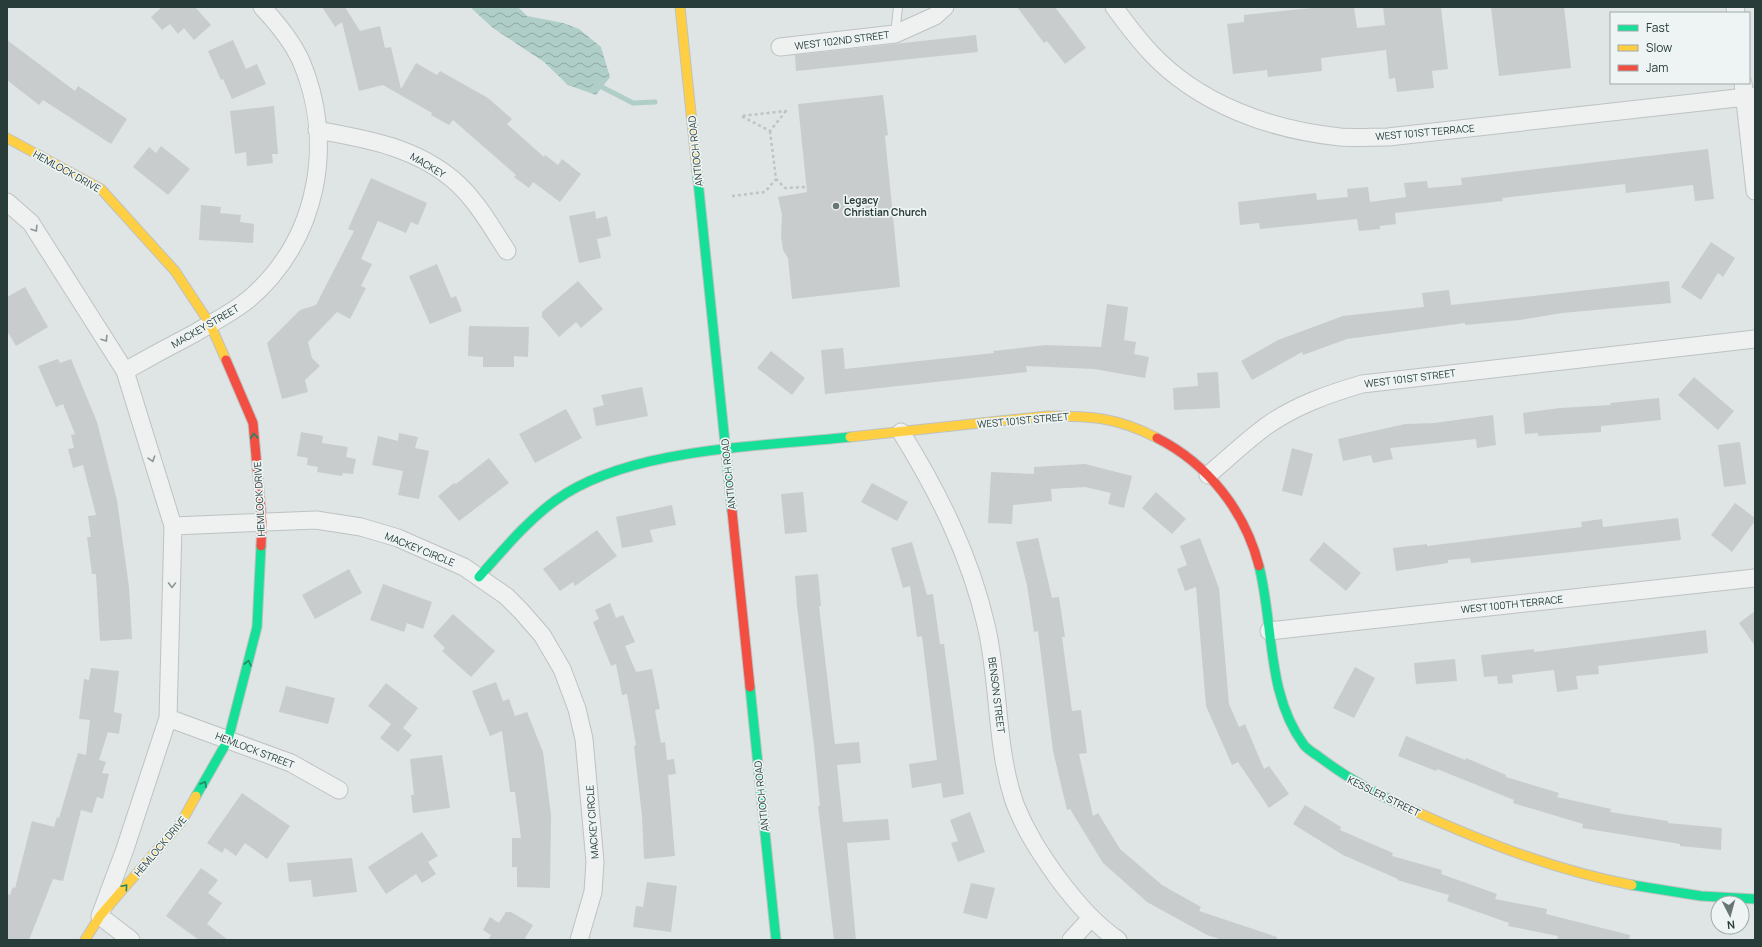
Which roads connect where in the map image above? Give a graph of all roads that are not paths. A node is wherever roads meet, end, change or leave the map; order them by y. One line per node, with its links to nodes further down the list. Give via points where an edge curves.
1 (262, 7): 9 (street, MACKEY STREET, via 284,32 301,61 316,107)
2 (680, 7): 18 (street, ANTIOCH ROAD)
3 (898, 7): 6 (lane)
4 (945, 7): 6 (street, WEST 102ND STREET, via 935,16)
5 (1114, 7): 8 (street, WEST 101ST TERRACE, via 1150,53 1185,83 1224,106 1264,122 1341,137 1388,137)
6 (895, 34): 7 (street, WEST 102ND STREET)
7 (780, 47)
8 (1748, 92): 11 (street)
9 (317, 130): 13 (street, MACKEY, via 373,140 428,163 457,184 475,204); 14 (street, MACKEY STREET, via 319,166 311,204 298,237 271,277 248,299)
10 (7, 138): 14 (street, HEMLOCK DRIVE, via 101,189 176,271)
11 (1755, 191)
12 (7, 202): 16 (street, HEMLOCK DRIVE, one-way to 16, via 31,223)
13 (507, 251)
14 (210, 324): 16 (street, MACKEY STREET); 20 (street, HEMLOCK DRIVE, one-way to 14, via 253,424)
15 (1755, 339): 19 (street, WEST 101ST STREET, via 1362,384 1326,395 1293,410 1265,427)
16 (125, 371): 21 (street, HEMLOCK DRIVE, one-way to 21)
17 (901, 432): 18 (street, WEST 101ST STREET); 19 (street, WEST 101ST STREET, via 1047,416 1085,416 1113,420 1163,440 1191,458); 30 (street, BENSON STREET, via 948,515 972,577 986,624 1005,763 1015,803 1032,842)
18 (725, 451): 22 (street, WEST 101ST STREET, via 640,462 602,475 570,491 547,507 516,535); 34 (street, ANTIOCH ROAD)
19 (1208, 475): 24 (street, KESSLER STREET, via 1232,502 1255,550)
20 (262, 522): 21 (street, MACKEY CIRCLE); 22 (street, MACKEY CIRCLE, via 316,520 361,527 398,538 434,553); 26 (street, HEMLOCK DRIVE, one-way to 20, via 257,627)
21 (173, 526): 25 (street, HEMLOCK DRIVE, one-way to 25)
22 (479, 577): 33 (street, MACKEY CIRCLE, via 506,596 542,635 562,669 578,709 587,763 595,851 593,892)
23 (1755, 578): 24 (street, WEST 100TH TERRACE)
24 (1269, 631): 28 (street, KESSLER STREET, via 1278,690 1288,717 1306,747 1337,773 1375,794 1526,857 1619,882 1695,896)
25 (168, 718): 26 (street, HEMLOCK STREET); 29 (street, HEMLOCK DRIVE)
26 (228, 740): 27 (street, HEMLOCK STREET, via 291,763); 29 (street, HEMLOCK DRIVE, one-way to 26, via 182,821)
27 (339, 790)
28 (1755, 899)
29 (100, 916): 31 (street, HEMLOCK DRIVE); 32 (street)
30 (1091, 918): 35 (street); 36 (street, BENSON STREET)
31 (85, 940)
32 (131, 940)
33 (579, 940)
34 (776, 940)
35 (1071, 940)
36 (1118, 940)

